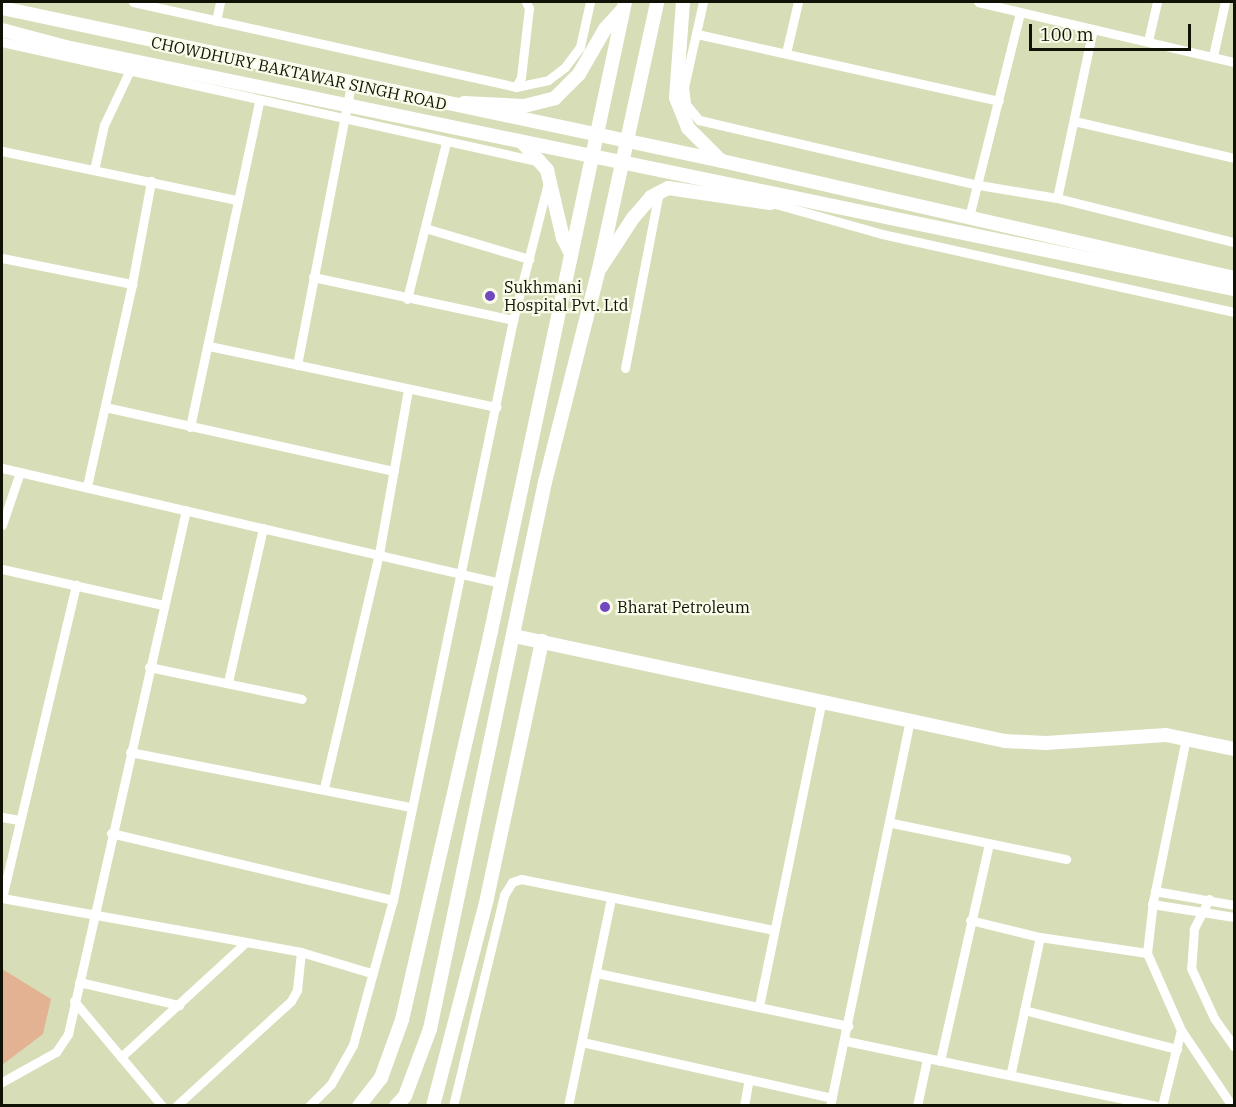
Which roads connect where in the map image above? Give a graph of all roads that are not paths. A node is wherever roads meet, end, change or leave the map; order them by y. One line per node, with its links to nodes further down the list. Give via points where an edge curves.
1 (133, 2): 15 (street)
2 (220, 2): 15 (street)
3 (526, 2): 28 (street, via 529,8 521,77)
4 (590, 2): 16 (street)
5 (657, 2): 38 (main road)
6 (683, 2): 42 (main road, via 676,98 688,128)
7 (703, 2): 20 (street)
8 (798, 2): 23 (street)
9 (978, 2): 14 (street)
10 (1157, 2): 21 (street)
11 (1225, 2): 24 (street)
12 (624, 5): 17 (main road); 35 (main road)
13 (5, 6): 27 (main road, CHOWDHURY BAKTAWAR SINGH ROAD)
14 (1020, 13): 18 (street); 29 (street)
15 (216, 21): 28 (street)
16 (585, 25): 17 (street); 28 (street, via 580,47 566,68 548,80)
17 (605, 29): 32 (main road, via 579,74 555,98 524,106 486,102)
18 (1093, 29): 21 (street); 34 (street)
19 (2, 30): 31 (main road, CHOWDHURY BAKTAWAR SINGH ROAD)
20 (697, 34): 23 (street); 48 (street, via 684,87 686,104 699,120)
21 (1148, 41): 24 (street)
22 (2, 42): 26 (street)
23 (786, 53): 29 (street)
24 (1213, 56): 25 (street)
25 (1234, 62)
26 (129, 72): 30 (street); 45 (street, via 104,125)
27 (351, 84): 31 (street); 32 (main road, CHOWDHURY BAKTAWAR SINGH ROAD)
28 (516, 87)
29 (999, 101): 48 (street)
30 (259, 103): 33 (street); 52 (street)
31 (348, 105): 33 (street); 36 (main road, CHOWDHURY BAKTAWAR SINGH ROAD)
32 (456, 106): 35 (main road, CHOWDHURY BAKTAWAR SINGH ROAD)
33 (345, 121): 37 (street); 61 (street)
34 (1074, 122): 41 (street); 51 (street)
35 (597, 136): 38 (main road, CHOWDHURY BAKTAWAR SINGH ROAD); 40 (main road)
36 (520, 141): 40 (main road, CHOWDHURY BAKTAWAR SINGH ROAD); 44 (main road)
37 (446, 143): 44 (street); 55 (street)
38 (626, 143): 42 (main road, CHOWDHURY BAKTAWAR SINGH ROAD); 43 (main road)
39 (2, 151): 45 (street)
40 (591, 155): 43 (main road, CHOWDHURY BAKTAWAR SINGH ROAD); 57 (main road)
41 (1234, 158)
42 (722, 161): 54 (main road, CHOWDHURY BAKTAWAR SINGH ROAD)
43 (622, 162): 50 (main road, CHOWDHURY BAKTAWAR SINGH ROAD); 60 (main road)
44 (541, 163): 46 (main road)
45 (94, 170): 47 (street)
46 (549, 178): 57 (main road, via 563,238); 59 (street)
47 (151, 181): 52 (street); 63 (street)
48 (979, 185): 51 (street); 54 (street)
49 (659, 191): 53 (main road, via 682,187); 60 (main road, via 633,218); 70 (street)
50 (801, 197): 53 (main road); 64 (main road, CHOWDHURY BAKTAWAR SINGH ROAD)
51 (1057, 198): 56 (street)
52 (237, 200): 68 (street)
53 (770, 202): 66 (street, via 882,234)
54 (969, 217): 62 (main road, CHOWDHURY BAKTAWAR SINGH ROAD)
55 (425, 228): 59 (street); 65 (street)
56 (1234, 242)
57 (571, 254): 78 (main road)
58 (2, 258): 63 (street)
59 (529, 259): 67 (street)
60 (598, 269): 79 (main road)
61 (313, 277): 65 (street); 69 (street)
62 (1234, 278)
63 (132, 284): 72 (street)
64 (1234, 290)
65 (407, 299): 67 (street)
66 (1234, 312)
67 (513, 320): 73 (street)
68 (209, 346): 69 (street); 74 (street)
69 (297, 365): 71 (street)
70 (625, 368)
71 (408, 390): 73 (street); 76 (street)
72 (105, 407): 74 (street); 80 (street)
73 (497, 407): 88 (street)
74 (190, 428): 76 (street)
75 (2, 468): 77 (street)
76 (394, 471): 86 (street)
77 (20, 472): 80 (street); 84 (street)
78 (524, 478): 79 (main road); 81 (main road)
79 (544, 482): 83 (main road)
80 (87, 486): 82 (street)
81 (517, 507): 83 (main road); 89 (main road)
82 (186, 510): 85 (street); 91 (street)
83 (538, 512): 92 (main road)
84 (2, 525)
85 (264, 528): 86 (street); 95 (street)
86 (379, 554): 88 (street); 102 (street)
87 (2, 569): 90 (street)
88 (460, 572): 89 (street); 103 (street)
89 (500, 583): 107 (main road)
90 (76, 585): 91 (street); 105 (street)
91 (163, 605): 94 (street)
92 (514, 636): 93 (main road); 109 (main road)
93 (542, 641): 97 (main road); 154 (main road, via 487,898)
94 (149, 667): 95 (street); 101 (street)
95 (228, 682): 96 (street)
96 (302, 699)
97 (821, 703): 98 (main road); 123 (street)
98 (910, 721): 99 (main road, via 1025,744 1166,735); 106 (street)
99 (1186, 738): 100 (main road); 112 (street)
100 (1234, 748)
101 (130, 752): 102 (street); 108 (street)
102 (324, 788): 103 (street)
103 (410, 807): 116 (street)
104 (2, 817): 105 (street)
105 (19, 820): 113 (street)
106 (892, 823): 110 (street); 135 (street)
107 (447, 827): 109 (main road); 152 (main road, via 402,1020 381,1078)
108 (111, 833): 116 (street); 120 (street)
109 (472, 833): 153 (main road, via 430,1029 405,1096)
110 (989, 843): 111 (street); 122 (street)
111 (1066, 859)
112 (1155, 891): 115 (street); 117 (street)
113 (2, 898): 120 (street)
114 (611, 898): 123 (street); 129 (street); 155 (street, via 521,879 507,888)
115 (1209, 899): 118 (street); 119 (street)
116 (393, 900): 128 (street)
117 (1152, 904): 119 (street); 127 (street)
118 (1234, 904)
119 (1204, 912): 121 (street); 139 (street, via 1194,929 1191,968 1214,1018)
120 (93, 915): 125 (street); 130 (street)
121 (1234, 917)
122 (970, 921): 124 (street); 143 (street)
123 (773, 930): 133 (street)
124 (1040, 936): 127 (street); 134 (street)
125 (244, 944): 126 (street); 132 (street)
126 (301, 952): 128 (street); 150 (street, via 297,990 291,1001)
127 (1147, 953): 136 (street)
128 (371, 973): 151 (street, via 353,1045 343,1067)
129 (597, 973): 133 (street); 138 (street)
130 (79, 982): 131 (street); 132 (street)
131 (74, 1001): 141 (street); 146 (street, via 63,1046)
132 (179, 1005): 141 (street)
133 (759, 1006): 135 (street)
134 (1024, 1010): 140 (street); 144 (street)
135 (848, 1026): 137 (street)
136 (1181, 1030): 140 (street); 147 (street)
137 (846, 1041): 142 (street); 148 (street)
138 (582, 1042): 145 (street); 156 (street)
139 (1234, 1047)
140 (1177, 1049): 160 (street)
141 (121, 1057): 149 (street)
142 (927, 1059): 143 (street); 158 (street)
143 (940, 1061): 144 (street)
144 (1011, 1072): 159 (street)
145 (749, 1079): 148 (street); 157 (street)
146 (2, 1082)
147 (1224, 1092): 161 (street); 162 (street)
148 (831, 1102)
149 (162, 1106)
150 (176, 1106)
151 (309, 1106)
152 (359, 1106)
153 (396, 1106)
154 (433, 1106)
155 (453, 1106)
156 (568, 1106)
157 (744, 1106)
158 (917, 1106)
159 (1156, 1106)
160 (1162, 1106)
161 (1222, 1106)
162 (1232, 1106)

